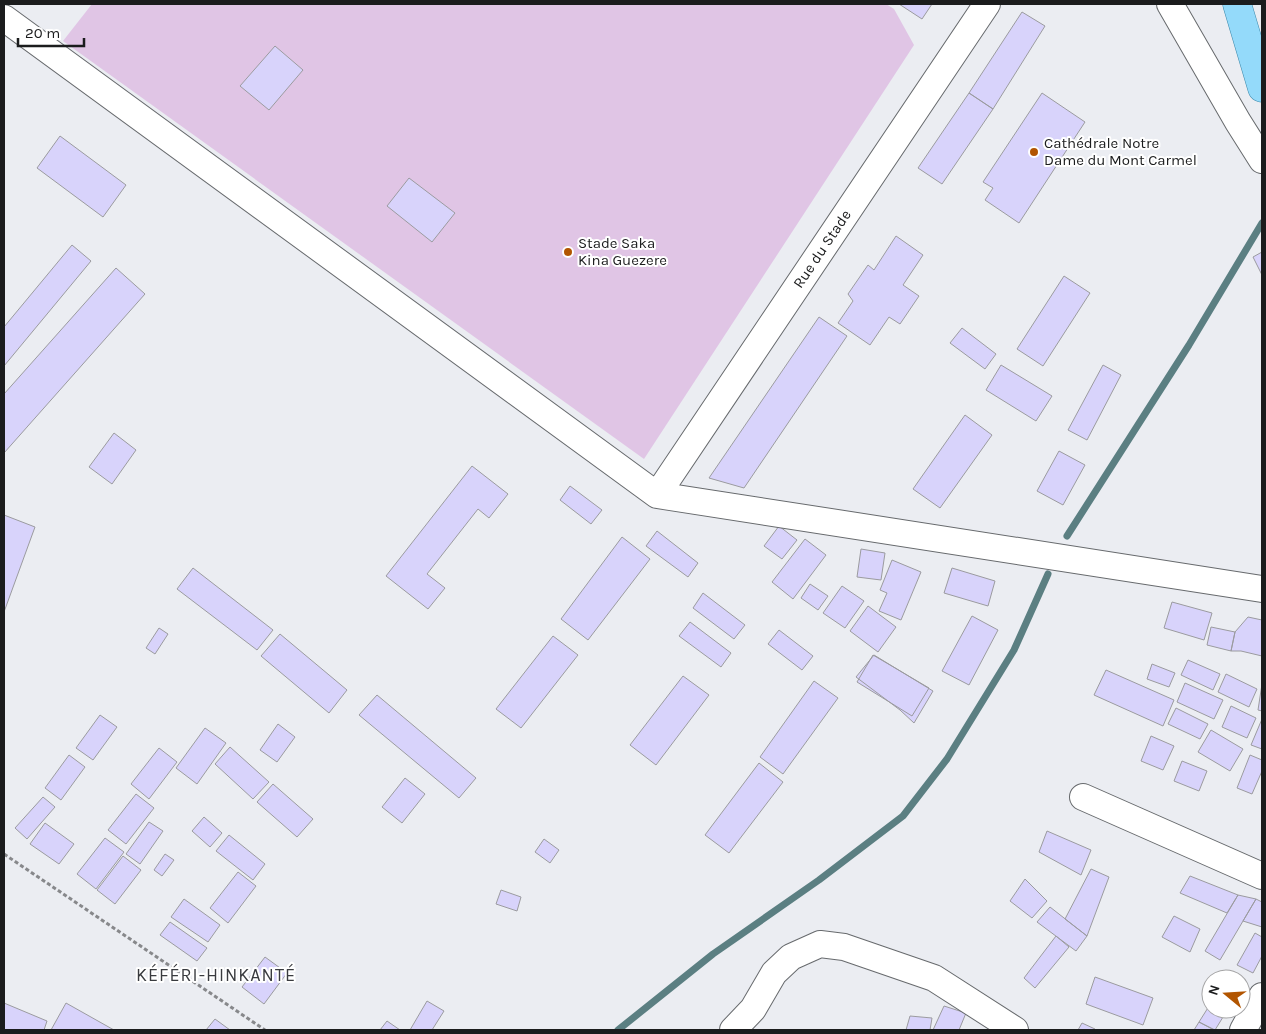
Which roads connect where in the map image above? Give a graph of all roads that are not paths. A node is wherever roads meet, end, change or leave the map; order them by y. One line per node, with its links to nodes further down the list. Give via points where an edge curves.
1 (987, 4): 7 (street, Rue du Stade)
2 (1170, 4): 6 (street)
3 (1237, 4): 5 (main road)
4 (4, 18): 7 (street)
5 (1262, 88)
6 (1262, 160)
7 (657, 495): 8 (street)
8 (1262, 589)
9 (1083, 797): 10 (street)
10 (1262, 876)
11 (1262, 996): 14 (street)
12 (733, 1030): 13 (street, via 753,1008 774,973 791,957 820,944 844,947 934,978)
13 (1015, 1030)
14 (1243, 1030)

